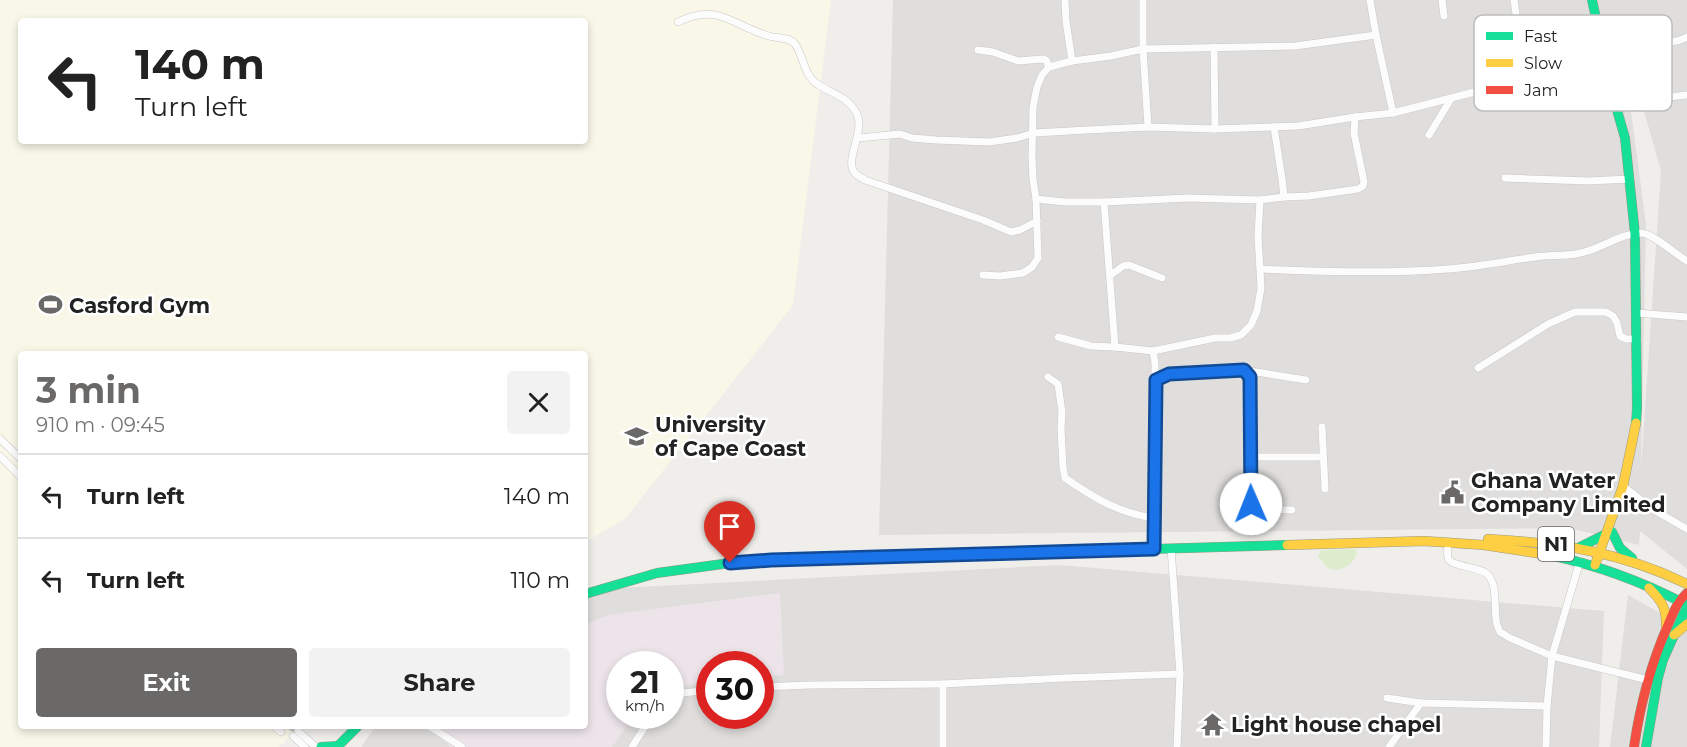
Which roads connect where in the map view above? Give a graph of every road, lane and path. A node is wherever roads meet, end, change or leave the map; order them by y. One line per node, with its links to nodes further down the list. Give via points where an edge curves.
1 (1065, 0): 17 (street)
2 (1143, 0): 15 (street)
3 (1370, 0): 11 (street)
4 (1442, 0): 9 (street)
5 (1514, 0): 7 (street)
6 (1592, 0): 8 (main road)
7 (1516, 15)
8 (1595, 15)
9 (1444, 16)
10 (678, 22): 31 (street, via 702,13 715,14 769,36 791,40 809,76 841,96 857,113)
11 (1376, 35): 14 (street, via 1295,46); 24 (street)
12 (1687, 37): 13 (street)
13 (1672, 42)
14 (1214, 47): 15 (street); 28 (street)
15 (1143, 49): 17 (street); 26 (street)
16 (978, 50): 18 (street, via 1017,61 1042,59)
17 (1072, 61): 18 (street)
18 (1049, 67): 29 (street, via 1036,87)
19 (1474, 93): 22 (street)
20 (1687, 95): 21 (street)
21 (1672, 97)
22 (1451, 99): 24 (street); 30 (street)
23 (1618, 111): 33 (main road)
24 (1393, 113): 25 (street)
25 (1355, 117): 27 (street); 34 (street, via 1363,186)
26 (1148, 127): 28 (street); 29 (street)
27 (1274, 127): 28 (street); 34 (street)
28 (1215, 129)
29 (1034, 133): 31 (street, via 989,142 900,134); 35 (street)
30 (1429, 135)
31 (858, 138): 38 (street, via 852,165 854,172 865,180 1011,232)
32 (1505, 178): 33 (street)
33 (1630, 179): 39 (main road)
34 (1284, 197): 36 (street)
35 (1036, 199): 37 (street); 38 (street)
36 (1260, 200): 37 (street); 41 (street)
37 (1104, 202): 43 (street)
38 (1037, 221): 42 (street, via 1038,258 1032,267 1023,273)
39 (1635, 234): 40 (street, via 1652,236); 41 (street, via 1577,254 1449,269); 45 (main road)
40 (1687, 261)
41 (1261, 269): 50 (street, via 1257,311 1241,335)
42 (983, 275)
43 (1111, 275): 44 (street, via 1129,265); 49 (street)
44 (1162, 278)
45 (1636, 313): 46 (street); 48 (main road)
46 (1687, 317)
47 (1058, 337): 49 (street, via 1091,346)
48 (1637, 339): 51 (street, via 1620,336 1613,316 1606,312 1575,312 1548,324); 63 (main road, via 1636,422)
49 (1115, 347): 50 (street)
50 (1153, 351): 54 (street)
51 (1478, 368)
52 (1244, 370): 54 (street, via 1169,374); 55 (street); 60 (street, via 1250,377)
53 (1048, 377): 66 (street, via 1058,384 1061,398 1065,478 1118,509)
54 (1156, 380): 66 (street)
55 (1306, 380)
56 (1323, 427): 61 (street)
57 (0, 439): 59 (street)
58 (0, 456): 62 (street)
59 (18, 456)
60 (1249, 457): 61 (street); 65 (street, via 1251,504 1257,509)
61 (1323, 457): 64 (street)
62 (18, 474)
63 (1623, 486): 67 (street); 68 (main road)
64 (1325, 489)
65 (1292, 510)
66 (1155, 518): 73 (street)
67 (1687, 529)
68 (1608, 534): 71 (main road); 74 (main road); 75 (main road)
69 (1424, 541): 70 (main road, N1); 71 (main road, N1, via 1481,538); 72 (main road, N1)
70 (1448, 543): 76 (main road, N1); 84 (street, via 1449,561 1486,573 1492,581 1500,632)
71 (1580, 547): 74 (main road, N1)
72 (1172, 548): 73 (main road, N1); 85 (street)
73 (1154, 549): 80 (main road, N1, via 730,563 657,573)
74 (1602, 553): 75 (main road, N1); 77 (main road)
75 (1635, 560): 78 (main road, N1)
76 (1580, 561): 77 (main road, N1); 84 (street)
77 (1598, 566): 79 (main road, N1)
78 (1685, 582): 81 (main road)
79 (1646, 585): 81 (main road, N1); 83 (main road, via 1664,604)
80 (588, 593)
81 (1686, 598): 83 (main road)
82 (1687, 624): 83 (main road)
83 (1670, 632): 86 (main road); 98 (main road)
84 (1552, 656): 86 (street); 91 (street)
85 (1180, 674): 87 (street); 106 (street)
86 (1648, 680): 97 (main road)
87 (943, 684): 88 (street); 105 (street)
88 (774, 686)
89 (1387, 698): 90 (street)
90 (1421, 703): 91 (street); 107 (street)
91 (1547, 706): 108 (street)
92 (278, 729): 96 (street)
93 (355, 729): 99 (main road)
94 (434, 729): 103 (street)
95 (644, 729): 104 (street)
96 (281, 732)
97 (1635, 742): 98 (main road)
98 (1646, 743)
99 (338, 746): 102 (main road)
100 (305, 747): 101 (street, via 296,734)
101 (315, 747)
102 (321, 747)
103 (462, 747)
104 (632, 747)
105 (943, 747)
106 (1177, 747)
107 (1389, 747)
108 (1546, 747)

